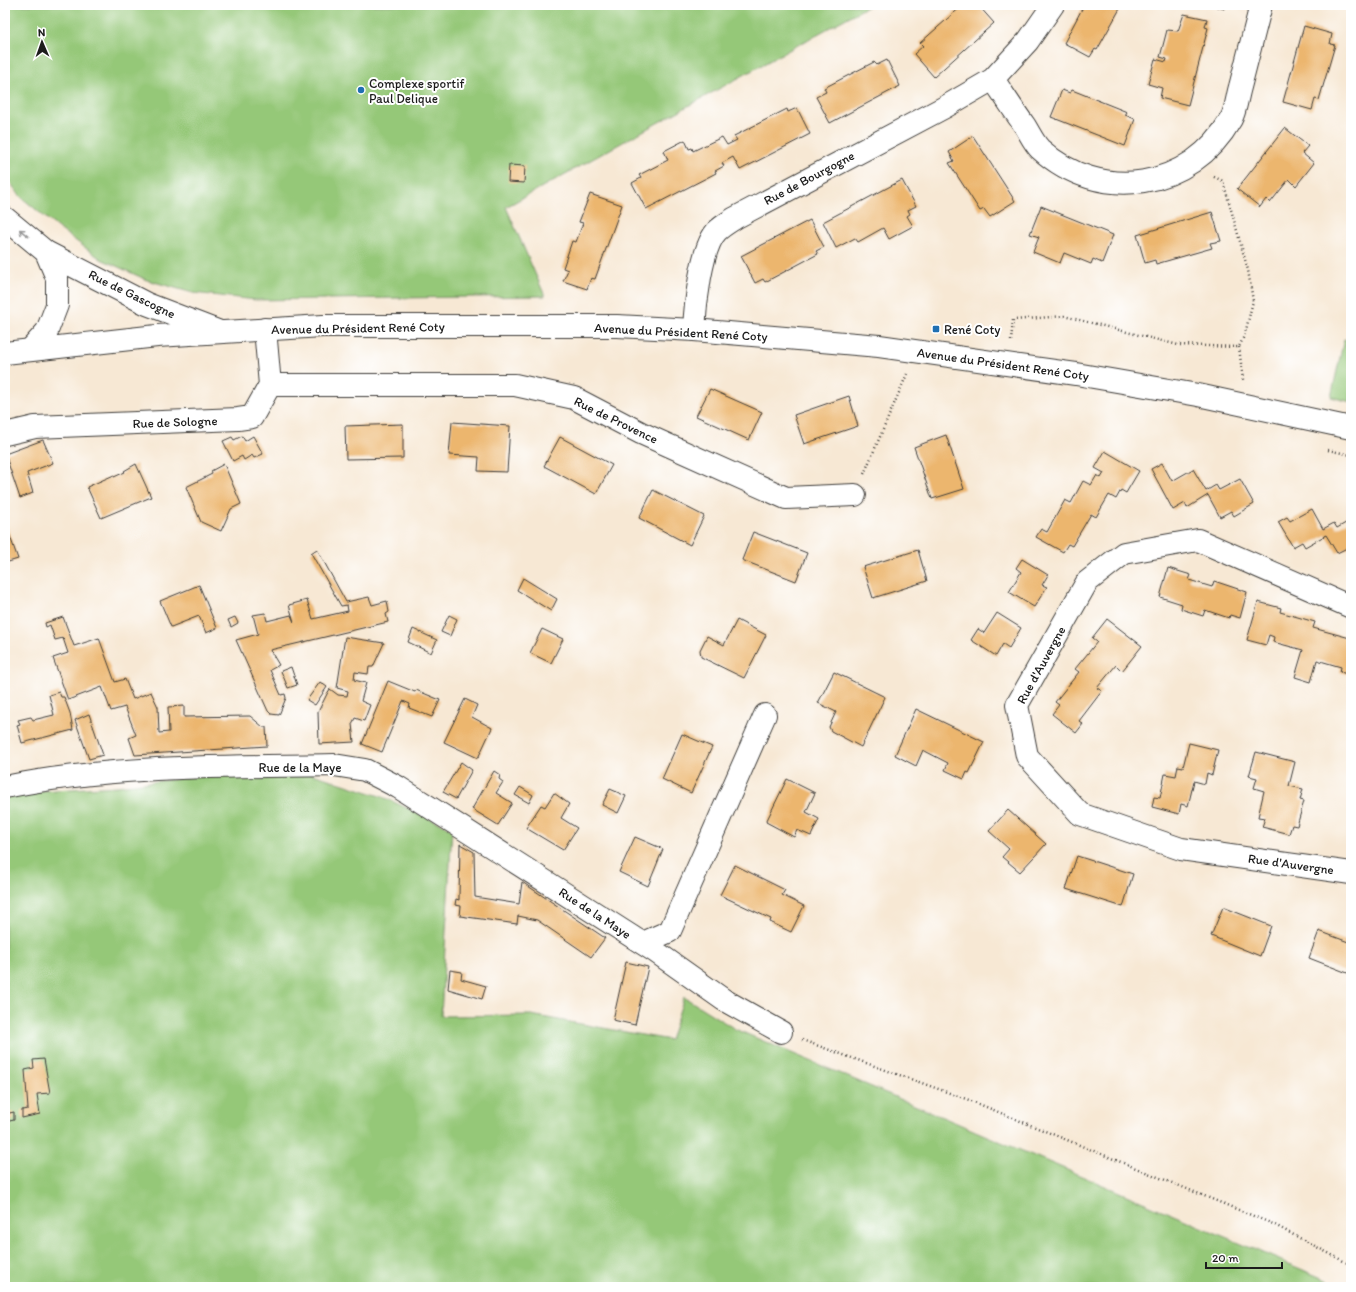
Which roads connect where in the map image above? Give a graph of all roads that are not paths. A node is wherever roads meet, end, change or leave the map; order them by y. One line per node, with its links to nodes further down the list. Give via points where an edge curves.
1 (1053, 5): 3 (street, Rue de Bourgogne, via 1028,41)
2 (1261, 5): 3 (street, via 1232,118 1213,144 1187,166 1158,179 1134,183 1108,183 1079,174 1058,163 1039,148)
3 (993, 79): 7 (street, Rue de Bourgogne, via 735,218 716,231 706,253 695,308)
4 (5, 218): 5 (street, Rue de Gascogne, one-way to 4)
5 (46, 252): 8 (street, Rue de Gascogne, via 147,304); 9 (street, Rue de Gascogne, via 57,278 57,305 47,331)
6 (265, 329): 7 (street, Avenue du Président René Coty, via 323,326 617,326); 8 (street, Avenue du Président René Coty); 11 (street)
7 (694, 330): 12 (street, Avenue du Président René Coty, via 880,346 1009,364 1198,395)
8 (220, 332): 9 (street, Avenue du Président René Coty)
9 (30, 350): 10 (street, Avenue du Président René Coty)
10 (5, 353)
11 (270, 385): 13 (street, Rue de Sologne, via 252,417 35,427); 14 (street, Rue de Provence, via 515,385 574,398 641,433 786,498)
12 (1351, 428)
13 (5, 434)
14 (855, 495)
15 (1351, 607): 18 (street, Rue d'Auvergne, via 1198,540 1124,553 1087,582 1016,705 1026,756 1080,814 1181,849)
16 (765, 716): 19 (street, Rue de la Maye, via 670,931)
17 (5, 786): 19 (street, Rue de la Maye, via 74,775 139,769 334,765 365,770 398,787)
18 (1351, 873)
19 (642, 943): 20 (street, Rue de la Maye, via 724,1000)
20 (781, 1032)

